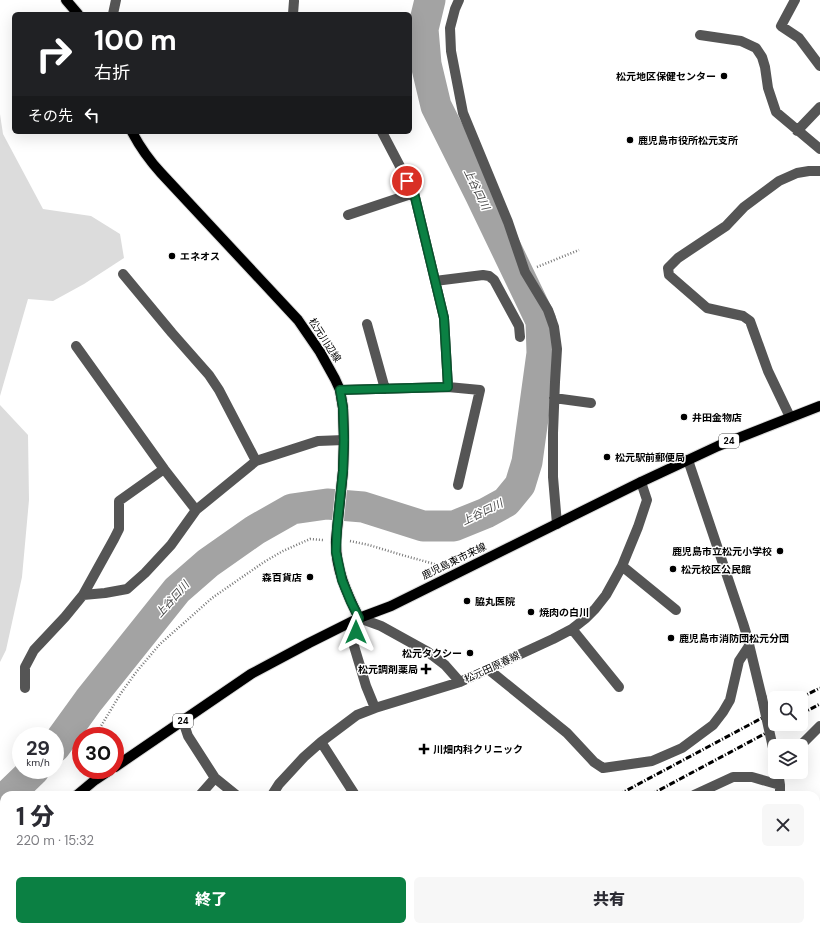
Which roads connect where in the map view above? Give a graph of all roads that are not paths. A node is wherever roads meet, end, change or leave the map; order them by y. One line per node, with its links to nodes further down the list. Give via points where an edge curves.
1 (66, 0): 6 (main road)
2 (116, 0): 7 (street)
3 (293, 0): 8 (street)
4 (459, 0): 27 (street, via 450,28 451,51 463,113 508,222 525,272 548,310 554,328 557,349)
5 (795, 0): 10 (street, via 781,26 799,38)
6 (76, 12)
7 (113, 12)
8 (293, 12)
9 (700, 35): 12 (street, via 741,41 756,48 762,57 776,112)
10 (820, 66)
11 (820, 107): 12 (street)
12 (797, 131): 15 (street)
13 (133, 134): 26 (main road, 松元川辺線, via 147,157 298,320 320,352)
14 (383, 134): 17 (street)
15 (820, 149)
16 (820, 171): 30 (street, via 797,173 779,181 744,207 726,226 678,258 668,268 669,275 707,308 743,316 750,321 768,371)
17 (414, 193): 18 (street); 20 (street)
18 (348, 215)
19 (122, 274): 33 (street, via 210,375)
20 (435, 282): 22 (street, via 489,276 494,280 518,326); 24 (street, via 444,318)
21 (367, 324): 25 (street)
22 (520, 337)
23 (76, 346): 34 (street)
24 (448, 387): 25 (street); 36 (street, via 480,390)
25 (385, 389): 26 (street)
26 (340, 390): 31 (main road, 松元川辺線)
27 (554, 398): 28 (street); 38 (street, via 553,477)
28 (591, 403)
29 (820, 406): 30 (main road, 鹿児島東市来線 / 24)
30 (790, 417): 32 (main road, 鹿児島東市来線 / 24)
31 (344, 440): 33 (street, via 318,440); 42 (main road, 松元川辺線, via 336,552 342,580)
32 (688, 460): 35 (main road, 鹿児島東市来線 / 24); 44 (street)
33 (256, 461): 37 (street)
34 (164, 469): 37 (street); 40 (street, via 119,501 119,529)
35 (641, 482): 38 (main road, 鹿児島東市来線 / 24); 39 (street, 松元田原春線, via 647,500)
36 (458, 485)
37 (196, 510): 40 (street, via 171,545 127,589)
38 (557, 524): 42 (main road, 鹿児島東市来線 / 24, via 391,606)
39 (622, 566): 41 (street); 43 (street, 松元田原春線, via 595,609)
40 (83, 595): 48 (street, via 34,650 25,667)
41 (676, 610)
42 (359, 618): 46 (street, via 381,626 428,652 445,665); 49 (street, via 354,646); 50 (main road, 鹿児島東市来線 / 24, via 251,674)
43 (572, 629): 45 (street, 松元田原春線); 47 (street)
44 (749, 646): 45 (street, via 739,661 730,700 713,725 682,748 652,760 603,768 567,733); 52 (street, bridge)
45 (488, 669): 46 (street, 松元田原春線)
46 (460, 682): 49 (street, 松元田原春線)
47 (619, 687)
48 (25, 688)
49 (375, 708): 54 (street, 松元田原春線, via 357,715)
50 (183, 721): 55 (main road, 鹿児島東市来線 / 24); 56 (street, via 188,736)
51 (820, 726): 53 (street)
52 (771, 739)
53 (807, 739)
54 (321, 742): 63 (street, 松元田原春線, via 304,757); 64 (street)
55 (124, 761)
56 (215, 778): 61 (street); 62 (street)
57 (96, 779): 60 (main road)
58 (779, 779): 59 (street)
59 (780, 790): 65 (street, via 752,777 733,778)
60 (82, 791)
61 (204, 791)
62 (231, 791)
63 (275, 791)
64 (352, 791)
65 (703, 791)

